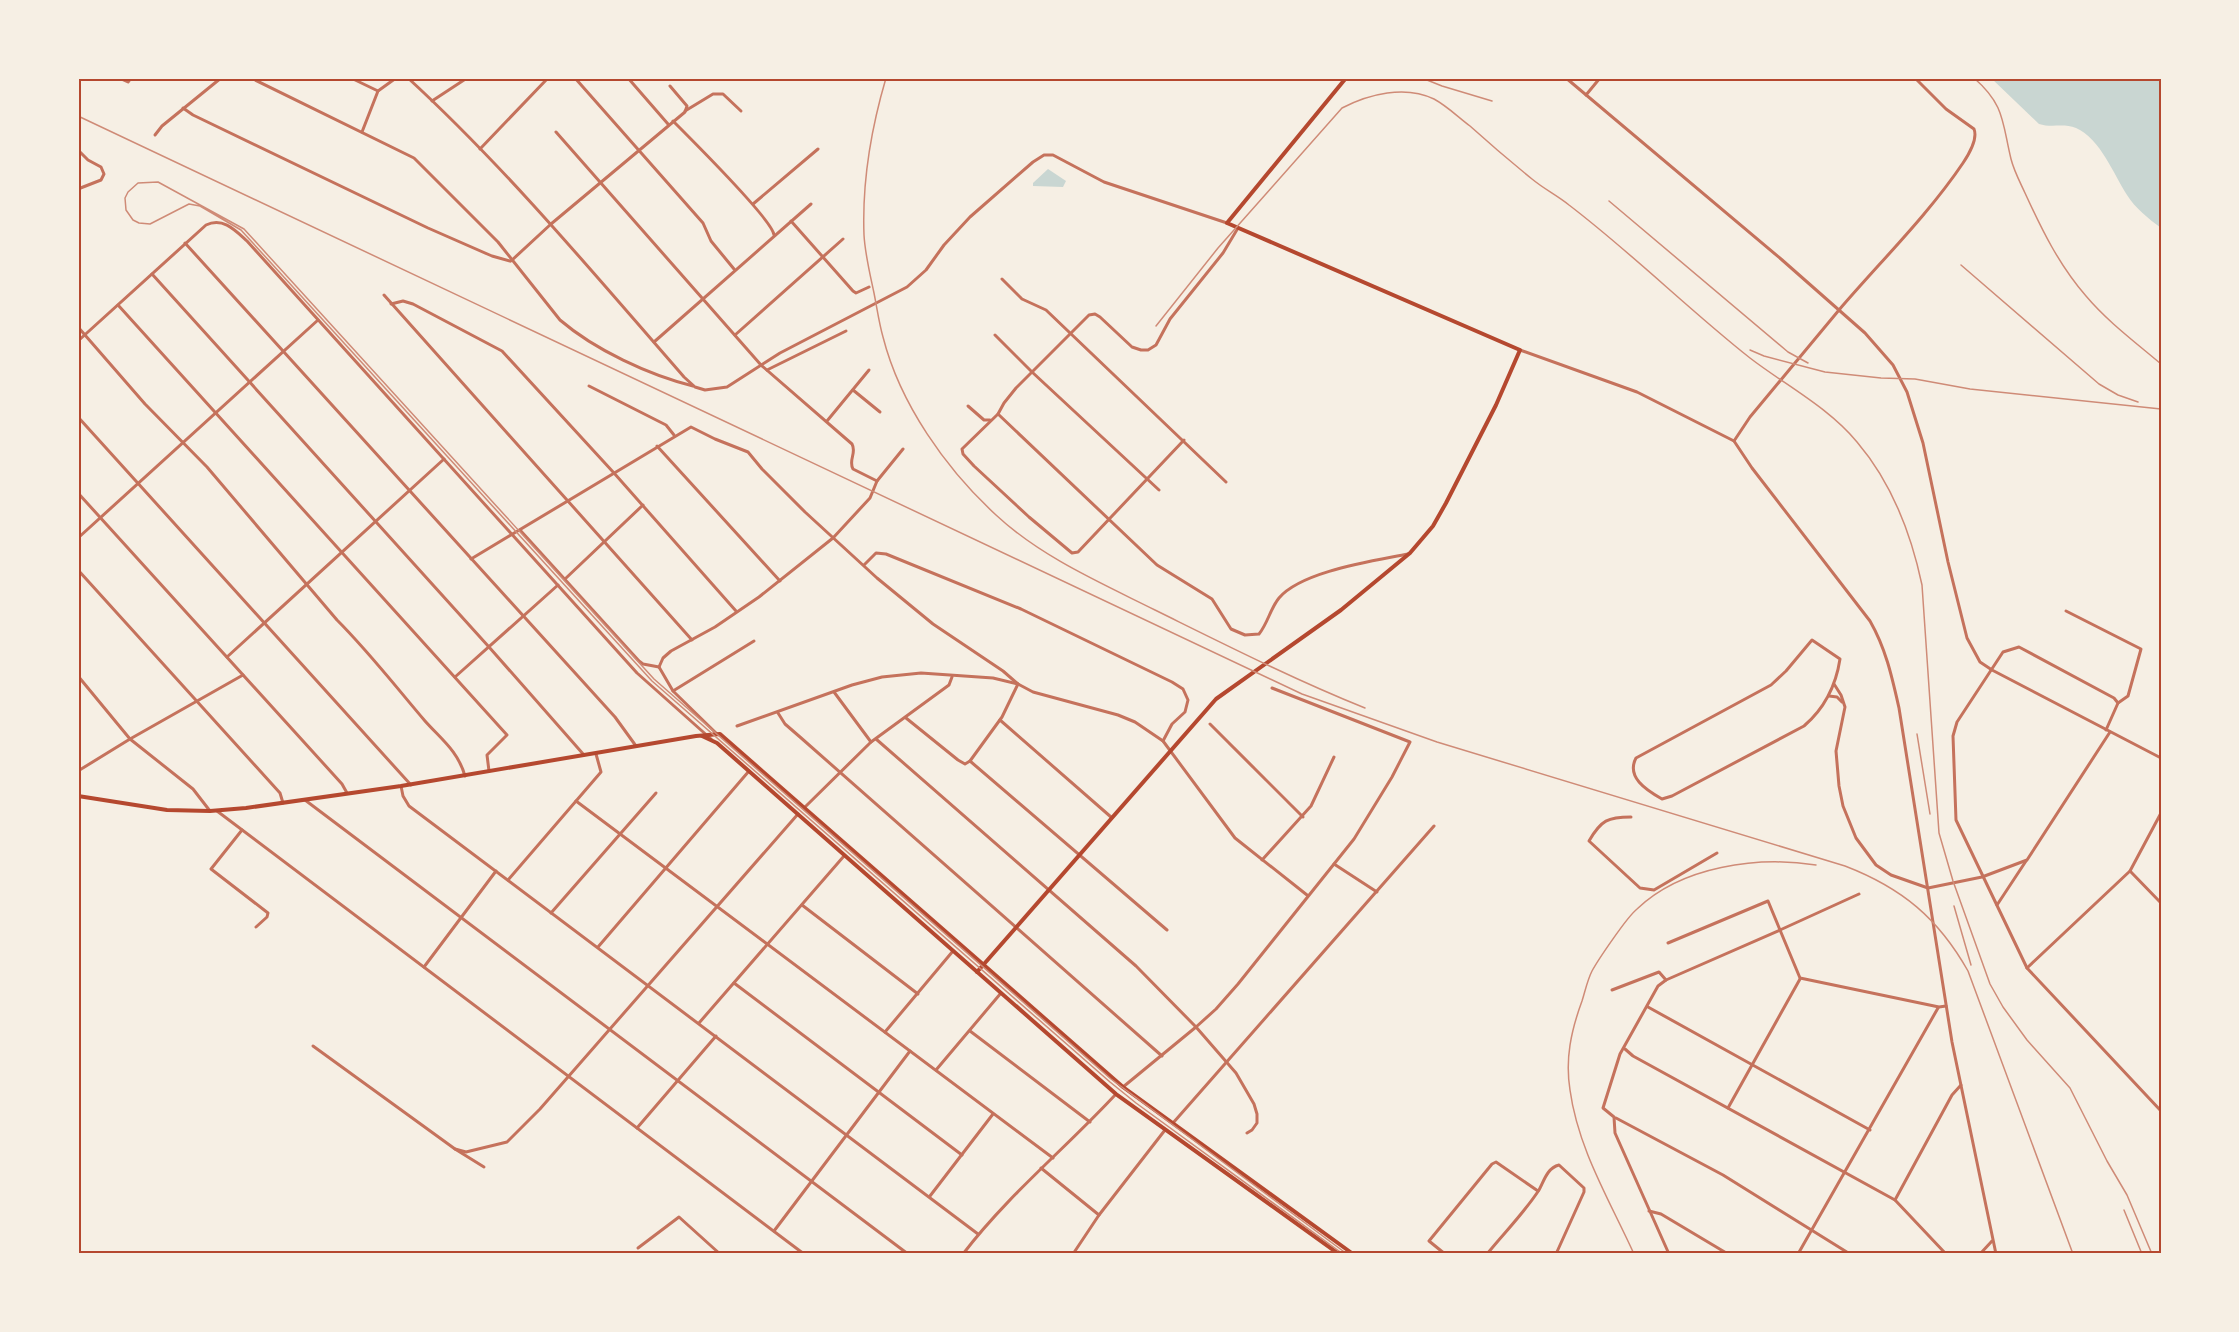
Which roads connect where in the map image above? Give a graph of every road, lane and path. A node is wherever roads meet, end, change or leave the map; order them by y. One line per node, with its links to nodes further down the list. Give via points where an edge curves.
1 (119, 78): 15 (street)
2 (221, 78): 20 (street)
3 (251, 78): 25 (street)
4 (351, 78): 17 (street)
5 (396, 78): 17 (street)
6 (408, 78): 19 (street)
7 (467, 78): 19 (street)
8 (548, 78): 28 (street)
9 (575, 78): 31 (street)
10 (628, 78): 24 (street)
11 (1346, 78): 37 (main road)
12 (1566, 78): 18 (street)
13 (1600, 78): 18 (street)
14 (1915, 78): 55 (street, via 1974,129 1975,137 1965,161 1941,192)
15 (129, 80)
16 (670, 86): 22 (street, via 687,106)
17 (378, 91): 25 (street)
18 (1586, 95): 55 (street)
19 (432, 100): 28 (street)
20 (183, 108): 27 (street); 46 (street, via 428,228)
21 (741, 111): 22 (street, via 723,94 712,94)
22 (685, 112): 23 (street)
23 (673, 121): 24 (street); 34 (street)
24 (668, 124): 31 (street)
25 (362, 132): 46 (street, via 414,158)
26 (556, 132): 32 (street)
27 (155, 135)
28 (480, 149): 38 (street)
29 (818, 149): 34 (street)
30 (78, 150): 33 (street, via 101,167 104,174 101,180)
31 (638, 151): 32 (street); 47 (street, via 703,223 711,241)
32 (601, 182): 38 (street); 52 (street)
33 (78, 189)
34 (753, 204): 40 (street)
35 (811, 204): 36 (street)
36 (791, 221): 41 (street); 45 (street)
37 (1227, 223): 39 (main road); 67 (street, via 1104,182 1053,155 1044,155 970,217 907,287)
38 (551, 224): 46 (street); 64 (street)
39 (1238, 227): 60 (street, via 1223,253 1170,319 1156,345 1148,350 1132,347 1095,314 1084,317); 65 (main road)
40 (774, 229): 41 (street); 42 (street)
41 (778, 231): 42 (street)
42 (774, 235): 47 (street)
43 (843, 238): 45 (street)
44 (185, 243): 48 (street); 56 (street, via 206,225 219,222 236,231); 66 (street)
45 (822, 257): 50 (street, via 856,294); 62 (street)
46 (512, 262): 73 (street, via 572,330 647,372)
47 (734, 269): 52 (street)
48 (152, 274): 54 (street); 71 (street)
49 (1002, 279): 60 (street, via 1022,299 1046,310)
50 (869, 287)
51 (384, 295): 53 (street)
52 (703, 297): 62 (street); 64 (street)
53 (391, 303): 89 (street, via 413,304 502,351); 97 (street)
54 (118, 305): 61 (street); 77 (street)
55 (1839, 310): 84 (street); 125 (street, via 1880,350 1901,378 1923,444 1966,638 1980,662)
56 (318, 320): 66 (street); 88 (street)
57 (78, 327): 61 (street)
58 (846, 331): 68 (street)
59 (995, 334): 70 (street)
60 (1069, 334): 70 (street); 83 (street)
61 (85, 335): 63 (street); 85 (street)
62 (735, 335): 67 (street)
63 (78, 341)
64 (654, 342): 73 (street)
65 (1521, 350): 84 (street, via 1637,392); 108 (main road, via 1446,503)
66 (283, 352): 71 (street); 94 (street)
67 (760, 365): 68 (street); 73 (street, via 727,387)
68 (767, 370): 81 (street)
69 (870, 370): 74 (street)
70 (1032, 372): 78 (street); 90 (street)
71 (250, 382): 77 (street); 101 (street)
72 (589, 386): 82 (street, via 666,425)
73 (695, 387)
74 (853, 390): 76 (street); 81 (street)
75 (968, 406): 80 (street, via 984,420)
76 (880, 412)
77 (216, 413): 85 (street); 107 (street)
78 (998, 414): 80 (street); 100 (street)
79 (78, 417): 93 (street)
80 (990, 420): 100 (street, via 962,449 966,458 1067,550 1078,552)
81 (827, 421): 91 (street, via 854,447 853,469)
82 (674, 435): 86 (street); 105 (street, via 691,427 748,452)
83 (1184, 440): 90 (street); 92 (street)
84 (1734, 441): 195 (street, via 1882,641 1899,708)
85 (183, 442): 93 (street); 114 (street)
86 (657, 446): 89 (street); 113 (street)
87 (903, 449): 91 (street)
88 (444, 459): 94 (street); 103 (street)
89 (614, 473): 97 (street); 98 (street)
90 (1148, 479): 95 (street); 100 (street)
91 (877, 481): 105 (street, via 870,498)
92 (1226, 482)
93 (139, 483): 99 (street); 119 (street)
94 (410, 490): 101 (street); 109 (street)
95 (1159, 490)
96 (78, 493): 99 (street)
97 (569, 501): 102 (street); 106 (street)
98 (643, 505): 106 (street); 116 (street)
99 (100, 518): 104 (street); 123 (street)
100 (1109, 519): 108 (street, via 1157,565 1212,599 1231,629 1255,636 1262,632 1284,592 1324,573)
101 (375, 521): 107 (street); 122 (street)
102 (520, 530): 103 (street); 112 (street)
103 (513, 534): 109 (street); 115 (street)
104 (78, 538)
105 (833, 538): 110 (street); 113 (street)
106 (605, 542): 112 (street); 120 (street)
107 (342, 552): 114 (street); 129 (street)
108 (1410, 553): 154 (main road, via 1363,593 1216,699)
109 (471, 559): 118 (street)
110 (864, 565): 131 (street, via 933,624); 151 (street, via 876,554 886,554 1021,609 1183,689 1187,707)
111 (78, 570): 136 (street)
112 (564, 579): 124 (street, via 639,661)
113 (780, 581): 116 (street)
114 (308, 585): 119 (street); 164 (street, via 452,749)
115 (558, 585): 118 (street); 145 (street, via 637,673)
116 (736, 611): 120 (street)
117 (2066, 611): 137 (street, via 2141,649 2128,696)
118 (523, 617): 122 (street); 153 (street, via 615,717)
119 (265, 623): 123 (street); 165 (street)
120 (692, 640): 124 (street, via 663,658)
121 (754, 641): 133 (street)
122 (489, 647): 129 (street); 156 (street)
123 (227, 657): 126 (street)
124 (659, 667): 133 (street)
125 (1992, 670): 137 (street, via 2003,652 2019,647); 144 (street); 193 (street, via 1957,722 1953,736 1956,820)
126 (243, 675): 136 (street); 168 (street)
127 (78, 676): 148 (street)
128 (952, 676): 131 (street); 134 (street, via 906,673); 140 (street, via 949,685)
129 (455, 677): 162 (street, via 507,735 487,755)
130 (1833, 683): 135 (street); 135 (street, via 1840,658 1812,640 1771,685 1636,758 1633,772 1652,793 1662,799 1671,796 1790,735 1813,718); 138 (street)
131 (1018, 684): 141 (street); 151 (street, via 1033,692 1136,722)
132 (1272, 688): 189 (street, via 1410,742 1371,812)
133 (673, 691): 146 (street)
134 (834, 692): 139 (street); 152 (street)
135 (1829, 696): 138 (street, via 1837,697)
136 (196, 702): 148 (street); 172 (street, via 280,793)
137 (2118, 703): 144 (street)
138 (1845, 707): 195 (street, via 1836,750 1839,786 1856,838 1884,871)
139 (778, 712): 143 (street); 163 (street, via 785,724)
140 (906, 718): 150 (street); 159 (street, via 958,760 965,764)
141 (1000, 720): 159 (street); 180 (street)
142 (1210, 724): 178 (street)
143 (736, 726)
144 (2108, 731): 158 (street); 188 (street)
145 (706, 734): 146 (main road); 147 (main road); 149 (street)
146 (717, 734): 173 (main road)
147 (696, 736): 149 (main road); 153 (main road)
148 (130, 739): 160 (street); 174 (street, via 193,789)
149 (711, 739): 161 (main road)
150 (876, 739): 152 (street); 196 (street)
151 (1163, 741): 154 (street)
152 (871, 742): 163 (street)
153 (637, 747): 155 (main road)
154 (1170, 751): 180 (main road); 187 (street, via 1235,838)
155 (596, 754): 156 (main road); 171 (street, via 601,772)
156 (584, 755): 162 (main road)
157 (1334, 757): 178 (street)
158 (2161, 758)
159 (970, 760): 185 (street)
160 (78, 771)
161 (749, 771): 177 (main road); 190 (street)
162 (489, 772): 164 (main road)
163 (840, 772): 173 (street); 207 (street)
164 (465, 776): 165 (main road)
165 (411, 784): 166 (main road)
166 (401, 786): 168 (main road); 191 (street, via 409,806)
167 (656, 793): 183 (street)
168 (348, 795): 170 (main road)
169 (78, 796): 174 (main road, via 167,810)
170 (305, 800): 172 (main road); 205 (street)
171 (576, 801): 183 (street); 194 (street)
172 (283, 803): 175 (main road)
173 (804, 808): 214 (main road)
174 (210, 811): 175 (main road)
175 (217, 811): 182 (street)
176 (2161, 813): 192 (street)
177 (798, 814): 186 (main road); 203 (street)
178 (1303, 817): 187 (street)
179 (1631, 817): 184 (street, via 1606,820 1589,841 1644,890 1654,890)
180 (1111, 818): 185 (main road)
181 (1434, 826): 197 (street)
182 (242, 830): 206 (street, via 212,869 268,913); 215 (street)
183 (620, 834): 190 (street); 204 (street)
184 (1717, 853)
185 (1079, 854): 196 (main road); 208 (street)
186 (844, 856): 201 (street); 213 (main road)
187 (1262, 860): 199 (street)
188 (2027, 860): 193 (street); 202 (street)
189 (1334, 864): 197 (street); 199 (street)
190 (666, 868): 203 (street); 212 (street)
191 (496, 871): 194 (street); 205 (street)
192 (2130, 871): 200 (street); 216 (street)
193 (1982, 877): 195 (street); 202 (street)
194 (508, 880): 204 (street)
195 (1928, 888): 225 (street)
196 (1048, 889): 207 (main road); 229 (street, via 1136,966)
197 (1377, 892): 238 (street)
198 (1859, 894): 209 (street)
199 (1307, 895): 229 (street, via 1238,984)
200 (2161, 903)
201 (802, 905): 211 (street); 224 (street)
202 (1997, 905): 216 (street)
203 (717, 906): 211 (street); 221 (street)
204 (551, 912): 212 (street)
205 (461, 918): 215 (street); 230 (street)
206 (256, 927)
207 (1016, 928): 214 (main road); 237 (street)
208 (1167, 930)
209 (1780, 930): 210 (street, via 1768,901); 218 (street); 219 (street)
210 (1668, 943)
211 (768, 944): 220 (street); 232 (street)
212 (597, 947): 221 (street)
213 (953, 951): 217 (main road); 224 (street)
214 (983, 964): 217 (main road); 244 (main road)
215 (424, 967): 241 (street)
216 (2027, 969): 248 (street)
217 (977, 972): 223 (main road)
218 (1800, 978): 227 (street); 239 (street)
219 (1666, 980): 222 (street, via 1659,972); 226 (street, via 1658,986)
220 (734, 983): 228 (street); 245 (street)
221 (648, 985): 228 (street); 230 (street)
222 (1612, 990)
223 (1001, 993): 231 (street); 246 (main road)
224 (918, 994): 232 (street)
225 (1946, 1006): 227 (street); 243 (street)
226 (1648, 1007): 235 (street); 239 (street)
227 (1939, 1007): 257 (street)
228 (699, 1023): 233 (street)
229 (1196, 1027): 237 (street); 238 (street)
230 (609, 1029): 241 (street); 242 (street)
231 (970, 1031): 240 (street); 251 (street)
232 (885, 1032): 236 (street)
233 (716, 1036): 242 (street); 259 (street)
234 (313, 1046): 260 (street)
235 (1625, 1049): 247 (street); 250 (street, via 1603,1107)
236 (910, 1051): 240 (street); 245 (street)
237 (1161, 1056): 244 (street)
238 (1227, 1062): 252 (street); 258 (street, via 1257,1114 1257,1123)
239 (1752, 1065): 247 (street); 257 (street)
240 (936, 1070): 249 (street)
241 (569, 1076): 254 (street); 260 (street, via 507,1142 466,1152)
242 (677, 1080): 254 (street); 266 (street)
243 (1960, 1085): 269 (street); 275 (street)
244 (1123, 1087): 252 (main road)
245 (879, 1092): 259 (street); 261 (street)
246 (1116, 1094): 251 (street); 256 (main road)
247 (1728, 1108): 265 (street)
248 (2161, 1111)
249 (993, 1114): 261 (street); 262 (street)
250 (1614, 1117): 253 (street); 255 (street)
251 (1090, 1122): 262 (street)
252 (1173, 1123): 283 (main road)
253 (1625, 1124): 255 (street); 272 (street, via 1723,1175)
254 (637, 1128): 273 (street)
255 (1616, 1129): 270 (street)
256 (1165, 1130): 271 (street); 282 (main road)
257 (1870, 1130): 265 (street)
258 (1247, 1133)
259 (847, 1134): 266 (street); 268 (street)
260 (455, 1149): 263 (street)
261 (962, 1155): 268 (street)
262 (1053, 1158): 264 (street)
263 (484, 1167)
264 (1041, 1168): 271 (street); 274 (street)
265 (1845, 1174): 269 (street); 272 (street)
266 (811, 1181): 273 (street); 279 (street)
267 (1538, 1191): 284 (street, via 1496,1162 1492,1164 1429,1241); 285 (street); 286 (street, via 1547,1174 1559,1165 1584,1188)
268 (930, 1197): 274 (street)
269 (1895, 1200): 291 (street)
270 (1649, 1211): 287 (street); 288 (street, via 1661,1214)
271 (1099, 1215): 281 (street)
272 (1813, 1230): 289 (street); 290 (street)
273 (774, 1231): 278 (street)
274 (978, 1234): 280 (street)
275 (1992, 1241): 292 (street); 293 (street)
276 (638, 1248): 277 (street, via 679,1217)
277 (720, 1254)
278 (804, 1254)
279 (908, 1254)
280 (963, 1254)
281 (1073, 1254)
282 (1339, 1254)
283 (1353, 1254)
284 (1445, 1254)
285 (1487, 1254)
286 (1556, 1254)
287 (1669, 1254)
288 (1728, 1254)
289 (1798, 1254)
290 (1850, 1254)
291 (1946, 1254)
292 (1980, 1254)
293 (1996, 1254)

